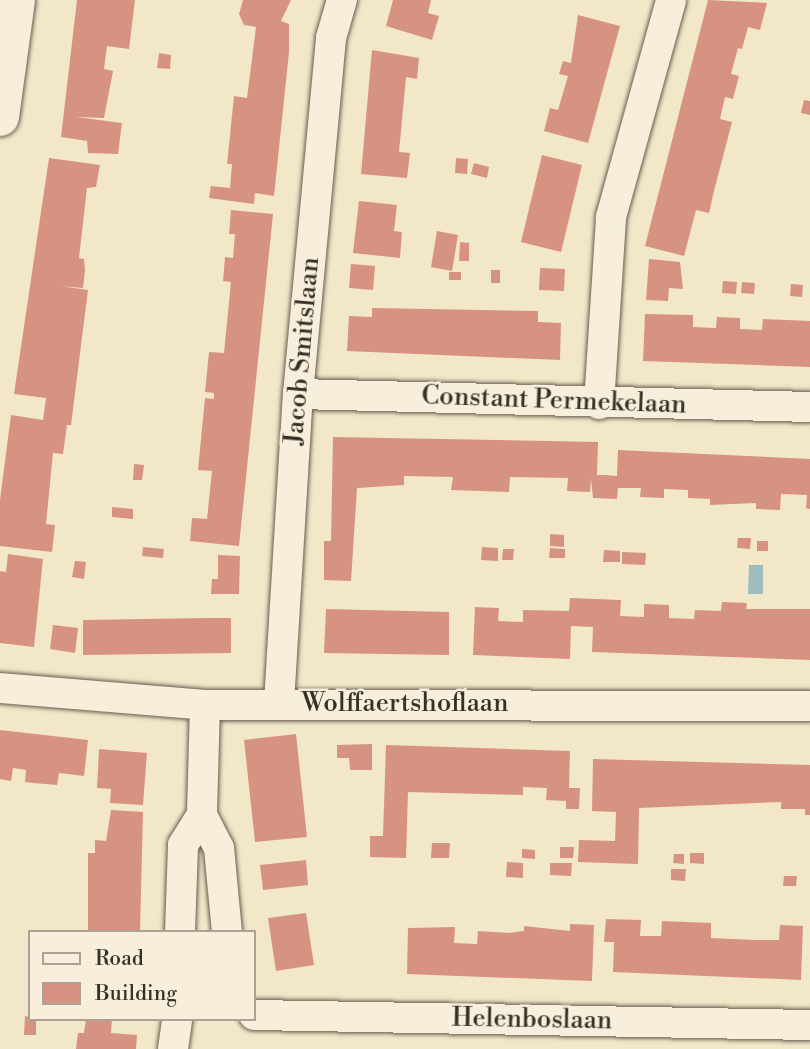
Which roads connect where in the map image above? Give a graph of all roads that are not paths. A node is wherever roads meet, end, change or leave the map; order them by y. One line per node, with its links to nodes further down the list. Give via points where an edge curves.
1 (16, 0): 4 (street)
2 (342, 0): 5 (street, Jacob Smitslaan, via 331,38)
3 (671, 0): 6 (street, via 611,216)
4 (0, 117)
5 (298, 394): 6 (street, Constant Permekelaan); 9 (street, Jacob Smitslaan)
6 (599, 404): 7 (street, Constant Permekelaan)
7 (810, 407)
8 (0, 688): 10 (street, Wolffaertshoflaan)
9 (279, 703): 10 (street, Wolffaertshoflaan); 11 (street, Wolffaertshoflaan)
10 (205, 705): 12 (street)
11 (810, 706)
12 (202, 815): 13 (street, via 183,845); 14 (street, via 219,848)
13 (180, 930)
14 (227, 930)
15 (256, 1015): 17 (street, Helenboslaan)
16 (177, 1021): 18 (street)
17 (810, 1025)
18 (173, 1049)

